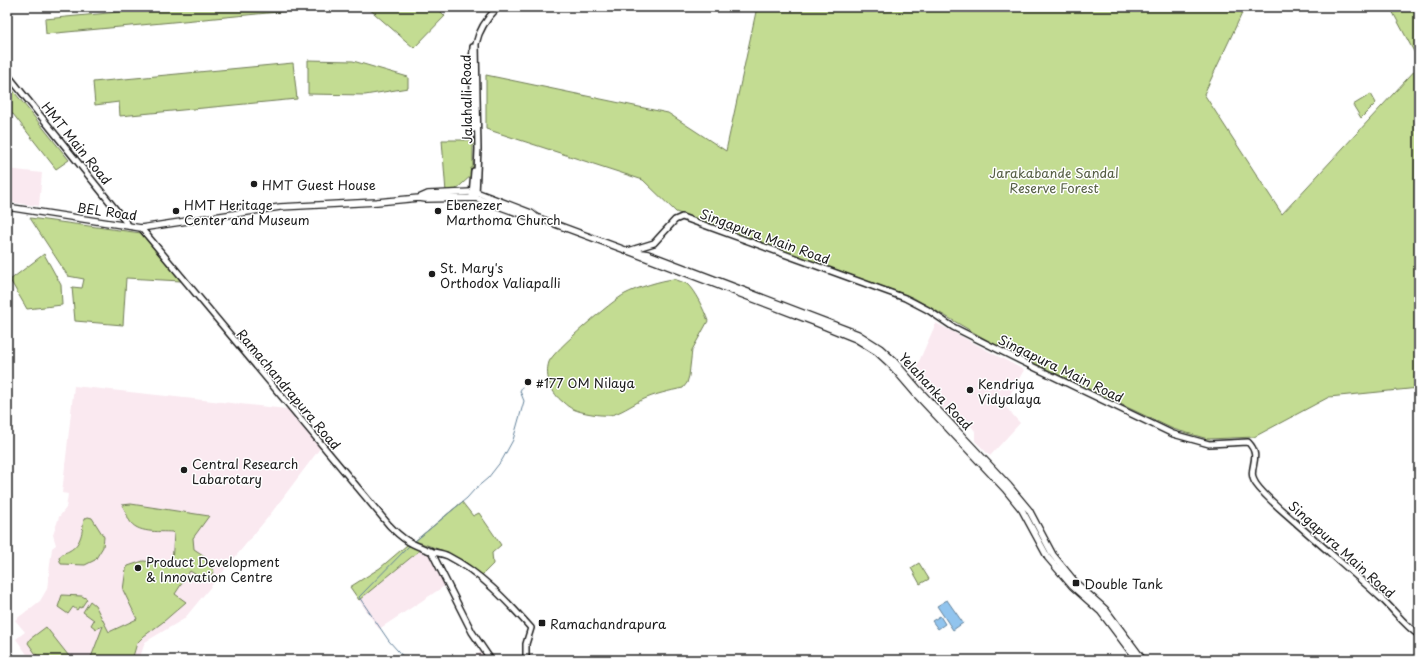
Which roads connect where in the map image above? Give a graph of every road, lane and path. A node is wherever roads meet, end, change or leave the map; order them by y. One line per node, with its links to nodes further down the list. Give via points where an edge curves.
1 (497, 7): 3 (street, Jalahalli Road, via 481,24 474,45)
2 (7, 74): 6 (street, HMT Main Road)
3 (474, 195): 5 (main road, BEL Road, via 529,218); 7 (main road, BEL Road, via 428,194 419,198 378,202 280,207)
4 (7, 207): 6 (main road, BEL Road)
5 (536, 217): 8 (main road, Yelahanka Road)
6 (129, 226): 7 (main road, BEL Road)
7 (141, 228): 10 (street, Ramachandrapura Road, via 389,525 408,543)
8 (628, 251): 9 (main road, Yelahanka Road); 11 (street, Singapura Main Road, via 654,243 675,220 682,217 906,298 953,327 1173,434 1209,444 1248,442 1253,446 1256,456 1252,471 1252,478 1256,484)
9 (732, 288): 14 (main road, Yelahanka Road, via 856,339 877,352 1014,500 1048,558 1072,586 1101,612); 15 (main road, Yelahanka Road, via 858,334 889,356 1009,486 1029,510 1053,555 1076,583 1105,609)
10 (431, 551): 12 (street, via 472,632); 13 (street, Ramachandrapura Road, via 447,555 476,573 497,590 531,628 526,644)
11 (1419, 635)
12 (491, 660)
13 (526, 660)
14 (1137, 660)
15 (1143, 660)

